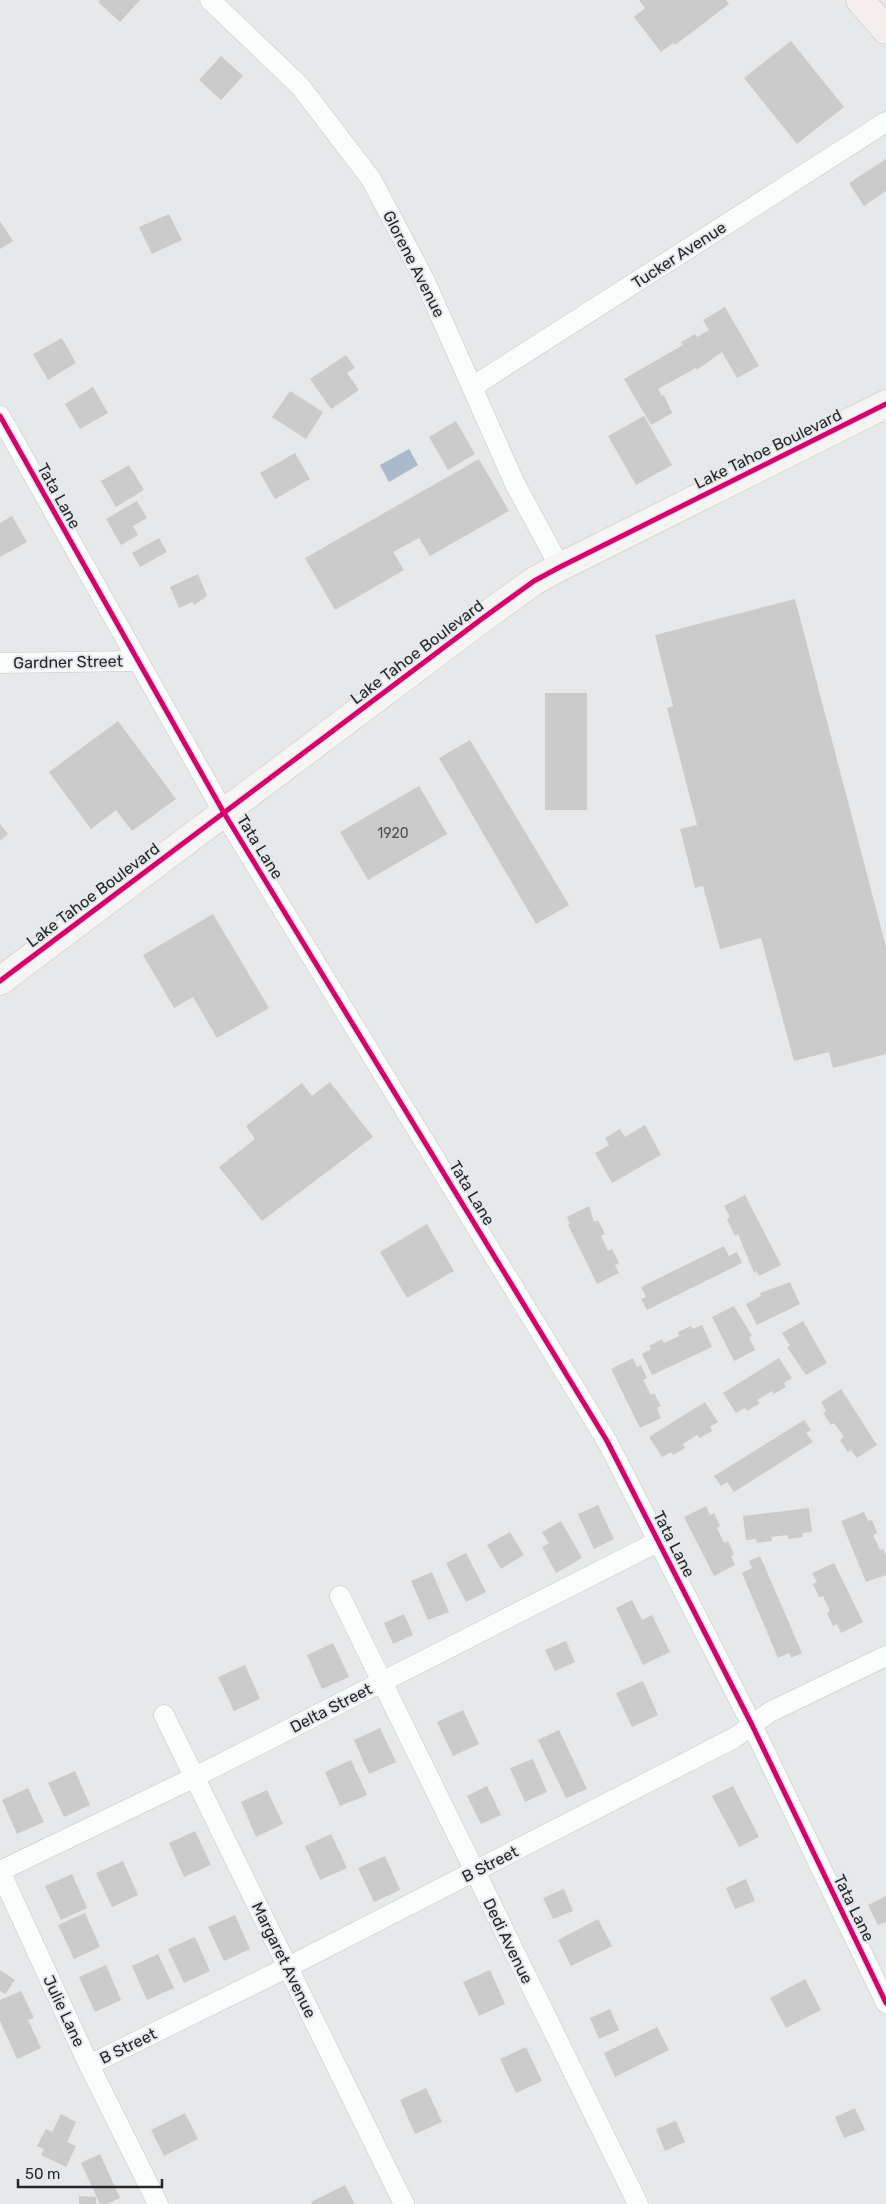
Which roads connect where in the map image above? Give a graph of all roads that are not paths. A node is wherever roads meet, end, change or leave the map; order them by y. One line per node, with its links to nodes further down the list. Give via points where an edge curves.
1 (210, 0): 5 (street, Glorene Avenue, via 300,86 371,179 424,279)
2 (860, 0): 3 (main road)
3 (886, 30)
4 (886, 122): 5 (street, Tucker Avenue)
5 (472, 387): 8 (street, Glorene Avenue, via 515,484)
6 (886, 404): 8 (main road, Lake Tahoe Boulevard)
7 (0, 416): 9 (street, Tata Lane)
8 (560, 567): 11 (main road, Lake Tahoe Boulevard, via 534,581 483,618)
9 (137, 661): 10 (street, Gardner Street); 11 (street, Tata Lane)
10 (0, 663)
11 (224, 813): 12 (main road, Lake Tahoe Boulevard); 13 (street, Tata Lane, via 561,1364 607,1441)
12 (0, 981)
13 (659, 1541): 16 (street, Delta Street); 18 (street, Tata Lane)
14 (340, 1596): 16 (street, Dedi Avenue)
15 (886, 1656): 18 (street, B Street, via 770,1712)
16 (382, 1682): 19 (street, Delta Street); 21 (street, Dedi Avenue)
17 (164, 1715): 19 (street, Margaret Avenue)
18 (752, 1725): 21 (street, B Street, via 734,1738); 23 (street, Tata Lane)
19 (195, 1777): 20 (street, Delta Street); 22 (street, Margaret Avenue)
20 (0, 1871): 24 (street, Julie Lane)
21 (474, 1872): 22 (street, B Street); 27 (street, Dedi Avenue)
22 (288, 1967): 24 (street, B Street); 26 (street, Margaret Avenue)
23 (886, 2002)
24 (89, 2065): 25 (street, Julie Lane)
25 (158, 2204)
26 (404, 2204)
27 (638, 2204)

